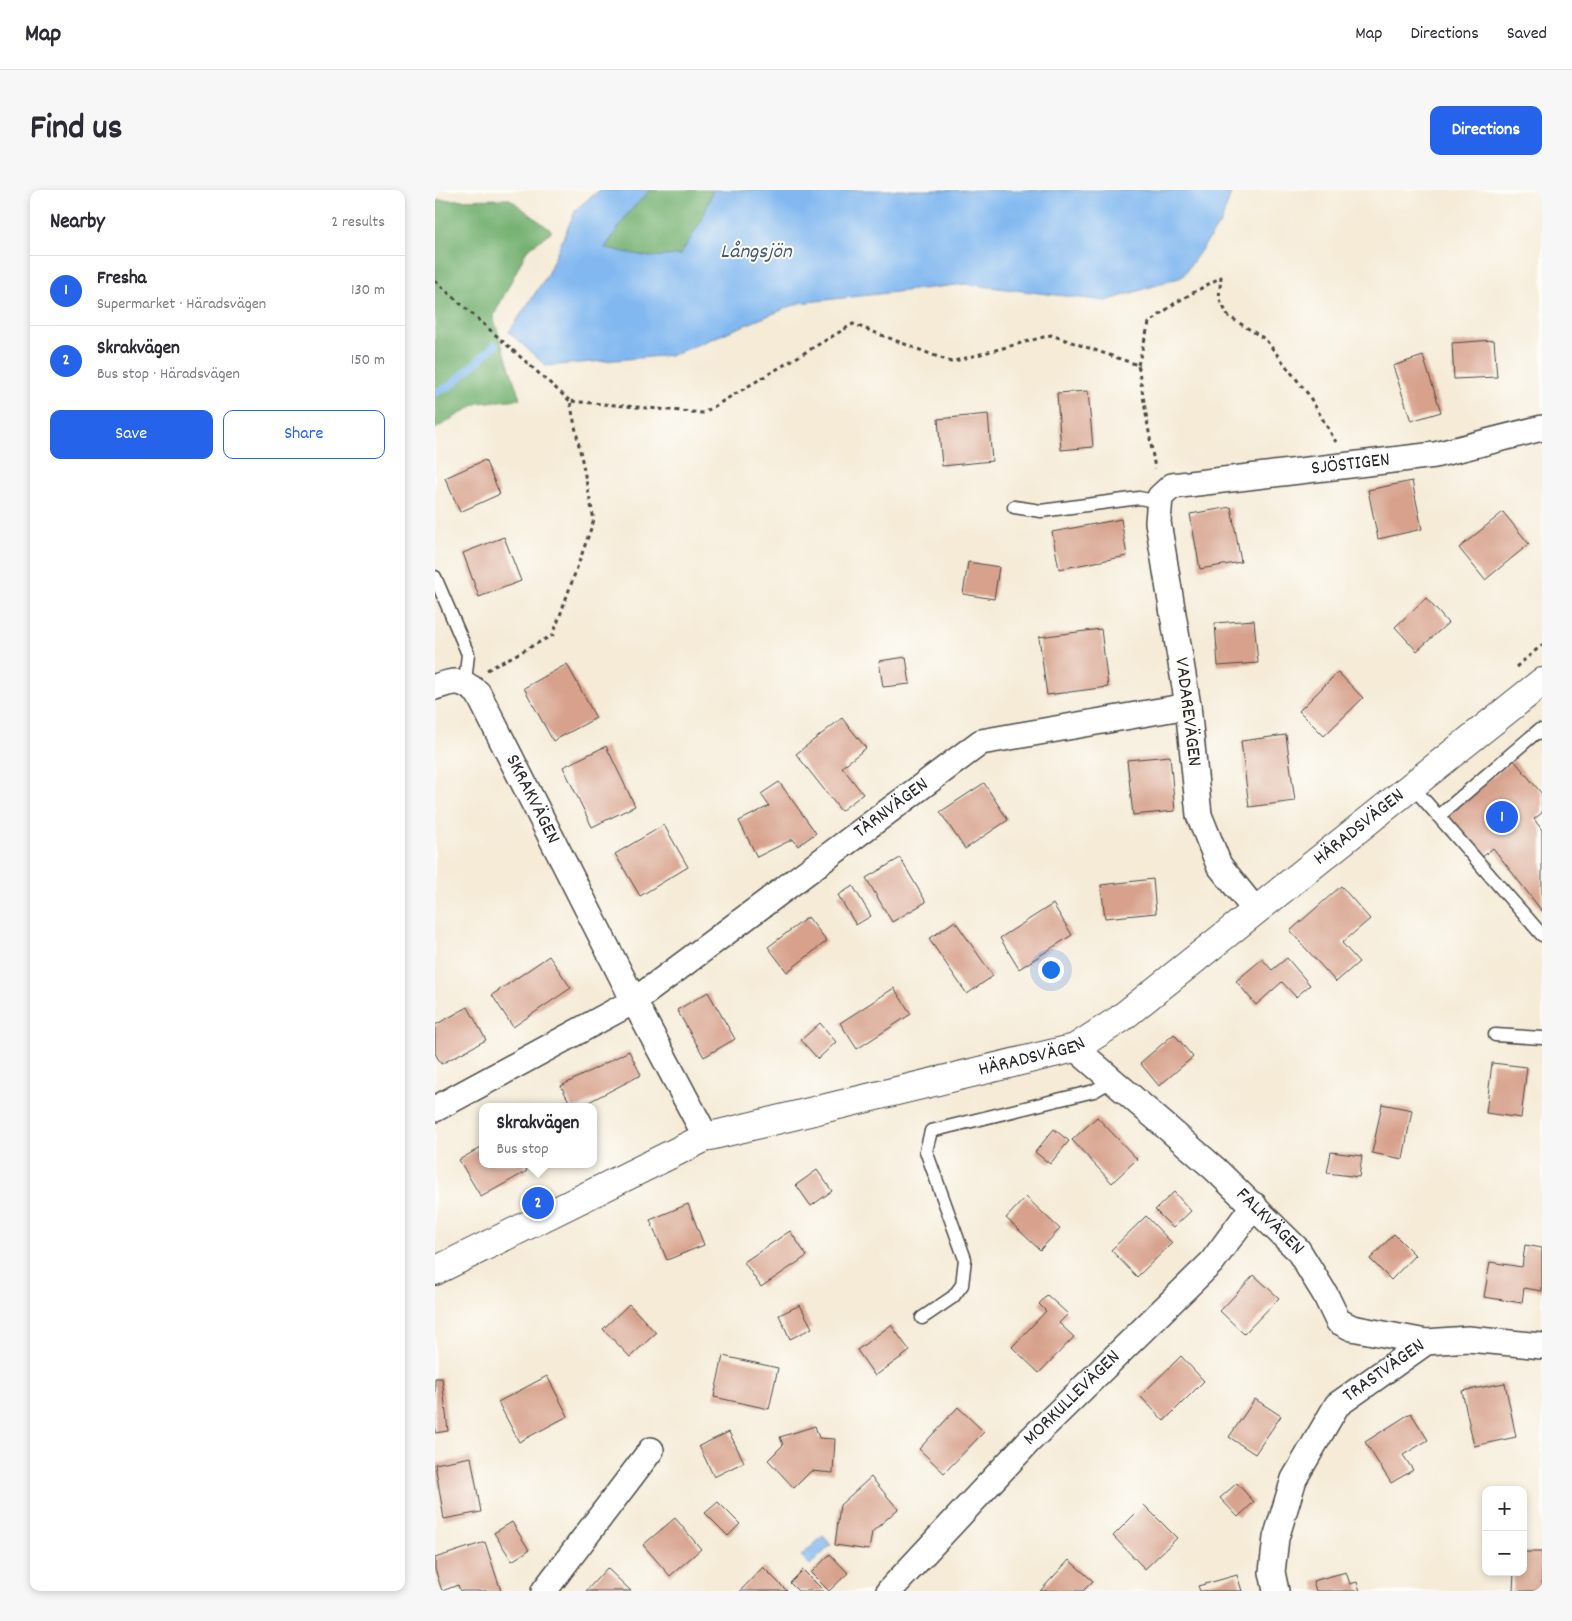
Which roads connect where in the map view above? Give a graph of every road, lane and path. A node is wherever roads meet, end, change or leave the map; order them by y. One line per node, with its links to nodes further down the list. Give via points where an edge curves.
1 (435, 281): 3 (path)
2 (1138, 365): 3 (path, via 1051,335 951,362 853,324 703,413); 5 (path, via 1149,323 1175,303 1221,277 1219,298 1228,316 1265,339 1309,394 1332,438); 6 (path)
3 (570, 401): 11 (path, via 594,520 553,635)
4 (1542, 428): 5 (street, SJÖSTIGEN, via 1435,455)
5 (1359, 464): 6 (street, SJÖSTIGEN, via 1172,486)
6 (1160, 500): 7 (lane, via 1139,498 1041,511); 14 (street, VADAREVÄGEN, via 1158,522)
7 (1013, 507)
8 (435, 577): 11 (lane, via 468,654)
9 (1542, 645): 10 (path)
10 (1513, 669)
11 (465, 682): 13 (street, via 451,681); 20 (street, SKRAKVÄGEN, via 478,693)
12 (1542, 682): 16 (street, HÄRADSVÄGEN)
13 (435, 687)
14 (1188, 706): 18 (street, VADAREVÄGEN, via 1199,815 1219,865); 20 (street, TÄRNVÄGEN, via 981,742)
15 (1542, 734): 17 (lane, via 1539,730)
16 (1412, 786): 17 (lane); 18 (street, HÄRADSVÄGEN)
17 (1439, 816): 19 (lane)
18 (1256, 912): 23 (street, HÄRADSVÄGEN, via 1120,1019)
19 (1542, 936)
20 (633, 1001): 25 (street); 26 (street, SKRAKVÄGEN)
21 (1495, 1035): 22 (lane)
22 (1542, 1038)
23 (1075, 1048): 24 (street, FALKVÄGEN); 26 (street, HÄRADSVÄGEN)
24 (1111, 1081): 27 (street, FALKVÄGEN); 29 (lane, via 1094,1091 931,1131 926,1151 965,1259 962,1285 953,1297)
25 (435, 1108)
26 (706, 1137): 28 (street, HÄRADSVÄGEN)
27 (1254, 1206): 30 (street, FALKVÄGEN, via 1298,1250 1338,1321 1351,1328); 34 (street, MORKULLEVÄGEN, via 1212,1262 1029,1441)
28 (435, 1272)
29 (922, 1318)
30 (1426, 1342): 31 (street, TRASTVÄGEN, via 1468,1339); 35 (street, TRASTVÄGEN, via 1337,1405 1295,1479 1277,1538 1272,1572)
31 (1542, 1346)
32 (651, 1450): 33 (street)
33 (544, 1591)
34 (889, 1591)
35 (1276, 1591)

